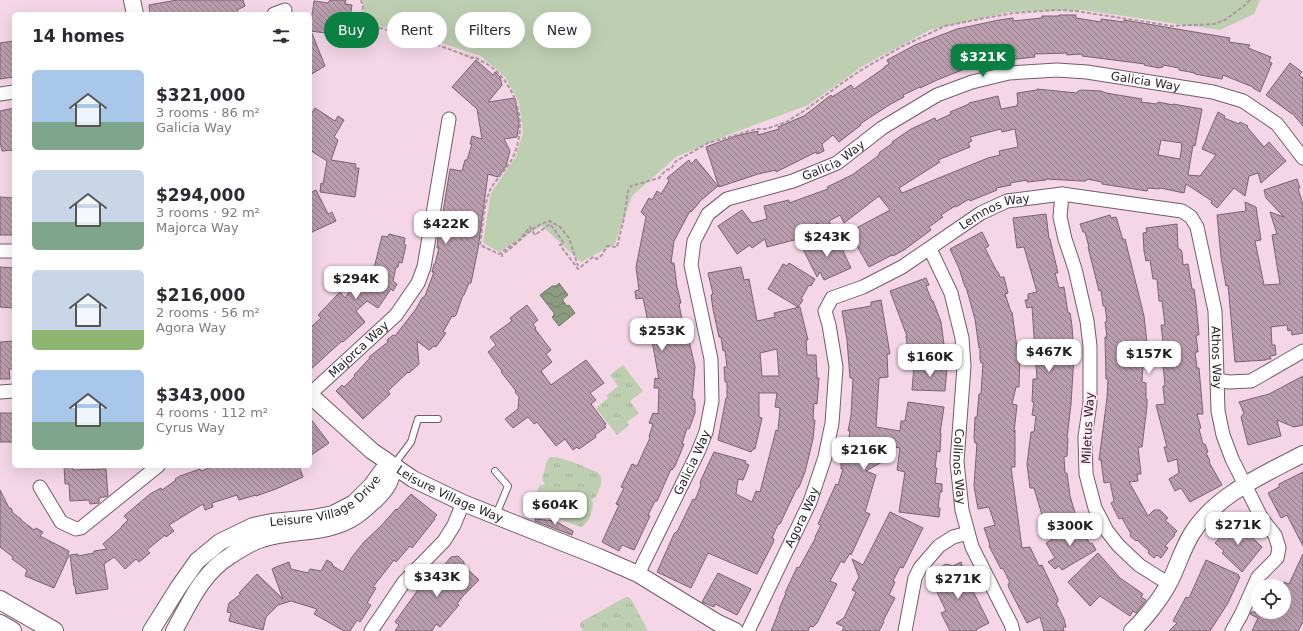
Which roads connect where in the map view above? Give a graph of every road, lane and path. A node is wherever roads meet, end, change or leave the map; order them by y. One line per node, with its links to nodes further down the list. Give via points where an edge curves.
1 (132, 0): 4 (street)
2 (361, 0): 11 (path, via 361,23 416,38 472,58 474,56 488,64 507,82 519,111 519,140 511,161 491,188 480,245 499,254 519,240 530,227)
3 (1250, 0): 11 (path, via 1225,20 1214,24 1172,26 1056,10 996,16 945,26 863,69 786,122 708,143 676,161 671,170 666,170 659,178 631,186 617,247 607,246 602,256 597,259 593,257 578,269 560,245 564,243 550,224 535,235)
4 (135, 12)
5 (12, 92): 6 (street)
6 (0, 94)
7 (448, 119): 22 (street, Majorca Way, via 424,267 418,283 396,315)
8 (1303, 158): 35 (street, Galicia Way, via 1277,124 1242,101 1213,92 1087,72 1009,72 937,95 882,128 837,163 793,181 727,199 708,214 694,241 691,265 711,359 712,401 706,432)
9 (1062, 194): 10 (street, Lemnos Way, via 1182,211 1191,217); 12 (street, Lemnos Way, via 1007,201 981,213); 36 (street, Miletus Way, via 1060,217 1081,291 1090,346 1090,403 1085,437 1086,474 1095,508 1118,546 1139,565)
10 (1196, 227): 19 (street, Athos Way, via 1215,311)
11 (532, 230): 15 (path, via 502,254); 16 (path, via 541,222 550,220 560,227 569,238)
12 (930, 249): 17 (street, Lemnos Way, via 863,287 832,298 825,311); 34 (street, Collinos Way, via 951,293 962,338 964,366 957,462 962,510)
13 (0, 250): 14 (street)
14 (12, 251)
15 (502, 257)
16 (578, 266)
17 (829, 325): 45 (street, Agora Way, via 836,367 832,422 825,457 810,502)
18 (1303, 351): 19 (street, via 1251,380)
19 (1217, 380): 29 (street, Athos Way, via 1218,411 1223,435)
20 (12, 391): 21 (street)
21 (0, 392)
22 (312, 392)
23 (312, 396): 26 (street, Leisure Village Way, via 372,451)
24 (438, 419): 26 (lane, via 418,419 411,442)
25 (1303, 454): 29 (street)
26 (393, 466): 31 (street, Leisure Village Way); 33 (street, Leisure Village Drive, via 392,477 381,494 360,514 343,524 325,528)
27 (156, 468): 30 (street, via 82,528 76,529 61,522)
28 (495, 471): 32 (lane, via 508,486)
29 (1244, 484): 36 (street, via 1209,511 1190,535); 49 (street, Athos Way, via 1262,518 1275,535 1280,548 1277,558 1258,577)
30 (40, 487)
31 (463, 503): 32 (street, Leisure Village Way); 43 (street, via 444,541 404,582)
32 (496, 516): 35 (street, Leisure Village Way)
33 (261, 532): 41 (street, Leisure Village Drive, via 243,531 220,542 197,561); 42 (street, Leisure Village Drive, via 212,570 192,597)
34 (968, 533): 46 (street, via 953,537 939,546 920,568 915,578); 47 (street, Collinos Way, via 972,547)
35 (638, 574): 44 (street, Leisure Village Way)
36 (1169, 584): 48 (street, via 1142,623)
37 (0, 600): 40 (main road)
38 (0, 624): 39 (main road)
39 (12, 631)
40 (54, 631)
41 (151, 631)
42 (174, 631)
43 (371, 631)
44 (735, 631)
45 (748, 631)
46 (905, 631)
47 (1013, 631)
48 (1132, 631)
49 (1232, 631)

